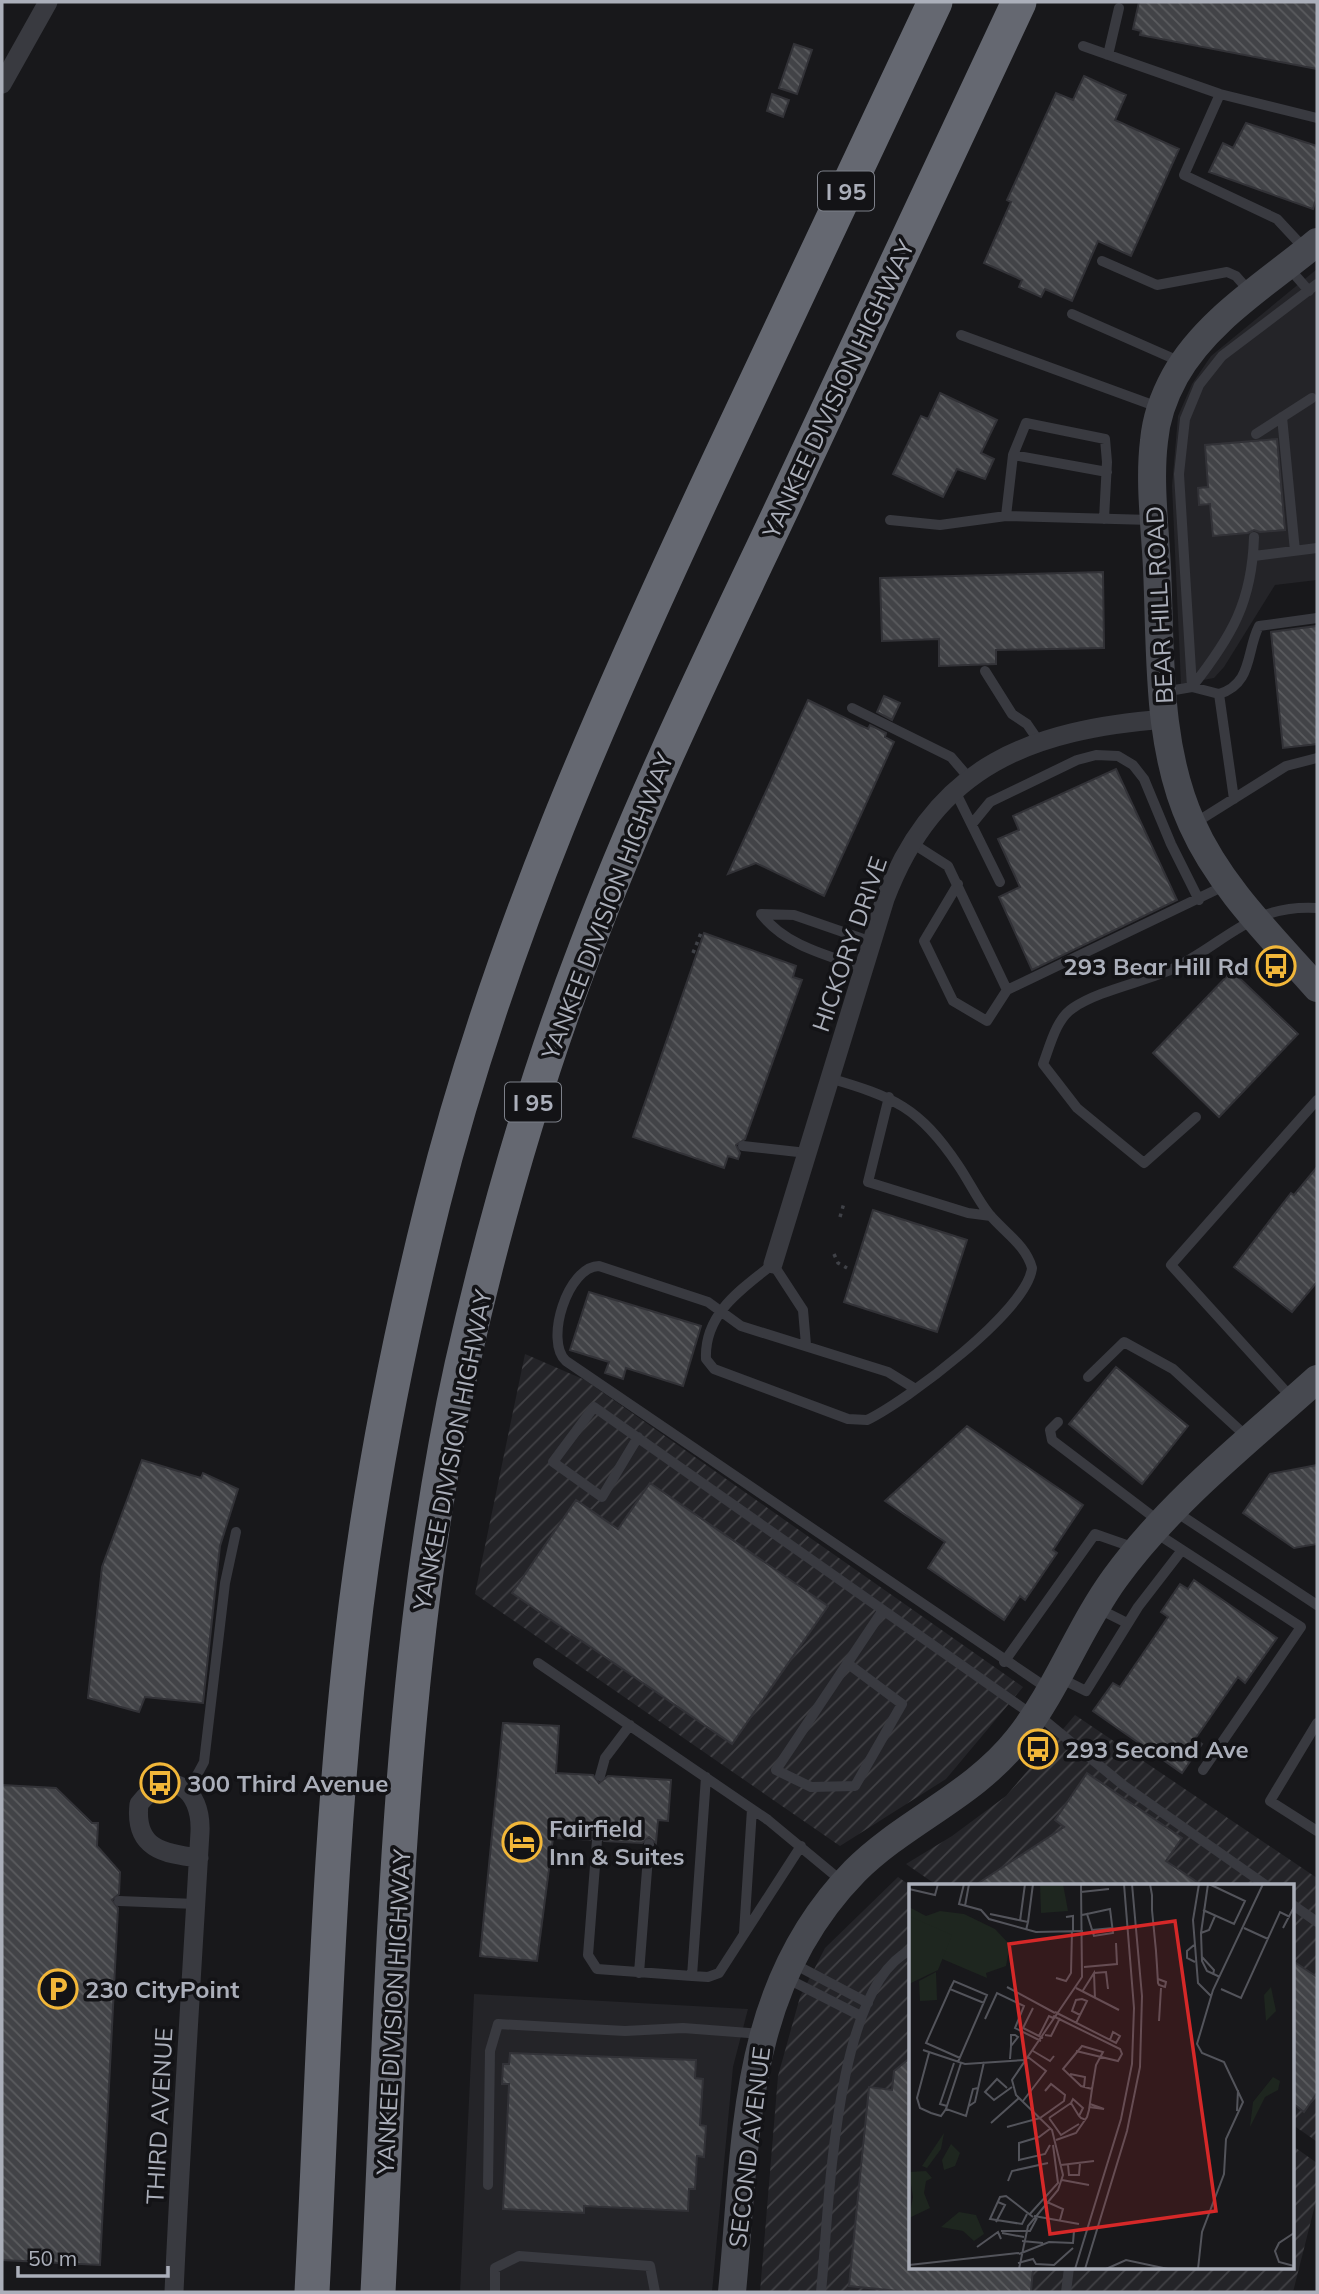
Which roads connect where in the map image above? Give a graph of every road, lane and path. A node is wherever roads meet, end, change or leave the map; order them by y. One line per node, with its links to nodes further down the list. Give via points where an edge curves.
1 (48, 2): 7 (street)
2 (935, 2): 117 (highway, I 95, via 573,782 495,990 453,1128 401,1347 356,1607 337,1809)
3 (1019, 2): 118 (highway, YANKEE DIVISION HIGHWAY / I 95, via 636,824 560,1017 495,1230 461,1370 415,1661)
4 (1119, 8): 6 (lane)
5 (1083, 46): 6 (lane)
6 (1108, 55): 8 (lane)
7 (2, 84)
8 (1220, 94): 9 (lane); 10 (lane, via 1184,175 1277,219)
9 (1317, 118)
10 (1304, 253): 12 (lane); 13 (street, BEAR HILL ROAD)
11 (1102, 261): 13 (lane, via 1157,285 1227,272)
12 (1313, 288): 33 (lane, via 1222,356 1199,385 1185,419 1179,474)
13 (1253, 295): 16 (street, BEAR HILL ROAD, via 1207,333)
14 (1072, 314): 16 (lane)
15 (961, 335): 18 (lane)
16 (1183, 363): 18 (street, BEAR HILL ROAD)
17 (1311, 398): 19 (lane)
18 (1161, 408): 26 (street, BEAR HILL ROAD, via 1153,451)
19 (1282, 417): 20 (lane); 29 (lane)
20 (1256, 434)
21 (1013, 455): 22 (lane); 22 (lane, via 1026,423 1105,439); 23 (lane)
22 (1107, 472): 24 (lane)
23 (1006, 516): 24 (lane); 25 (lane, via 940,525)
24 (1104, 519): 26 (lane)
25 (890, 520)
26 (1155, 520): 35 (street, BEAR HILL ROAD)
27 (1254, 537): 30 (lane)
28 (1317, 548): 29 (lane)
29 (1295, 551): 30 (lane)
30 (1254, 556): 33 (lane, via 1251,583 1230,635)
31 (1317, 618): 34 (lane, via 1259,625 1243,679)
32 (985, 671): 37 (lane, via 1012,714 1027,724)
33 (1192, 687): 34 (lane); 35 (lane)
34 (1219, 694): 40 (lane)
35 (1164, 706): 37 (street, HICKORY DRIVE); 42 (street, BEAR HILL ROAD, via 1172,765)
36 (852, 708): 39 (lane, via 951,757)
37 (1038, 740): 39 (street, HICKORY DRIVE)
38 (1317, 758): 40 (lane, via 1286,766)
39 (962, 785): 41 (lane); 43 (street, HICKORY DRIVE)
40 (1234, 799): 42 (lane)
41 (972, 824): 44 (lane); 47 (lane, via 990,802 1077,760 1118,756 1144,779)
42 (1192, 825): 46 (street, BEAR HILL ROAD)
43 (912, 842): 45 (lane, via 943,860); 51 (street, HICKORY DRIVE, via 891,884)
44 (1000, 882)
45 (958, 884): 55 (lane); 55 (lane, via 925,941 953,1000 987,1021)
46 (1228, 884): 47 (lane); 49 (street, BEAR HILL ROAD)
47 (1199, 900): 55 (lane)
48 (1317, 908): 49 (lane, via 1288,908)
49 (1254, 917): 54 (street, BEAR HILL ROAD); 59 (lane, via 1181,965 1073,1007 1059,1023 1043,1064 1077,1108 1144,1163)
50 (701, 933): 52 (path)
51 (872, 942): 53 (street, HICKORY DRIVE); 53 (lane, via 794,915 761,914 795,943)
52 (693, 953)
53 (864, 968): 56 (street, HICKORY DRIVE)
54 (1317, 988)
55 (1007, 990)
56 (830, 1078): 57 (lane); 61 (street, HICKORY DRIVE)
57 (889, 1097): 63 (lane, via 913,1112 944,1145); 63 (lane, via 868,1182)
58 (1317, 1100): 73 (lane, via 1171,1265)
59 (1196, 1117)
60 (743, 1146): 61 (lane)
61 (807, 1153): 66 (street, HICKORY DRIVE)
62 (844, 1203): 64 (path)
63 (990, 1216): 72 (lane, via 1026,1253 1032,1268 1028,1283 993,1328)
64 (840, 1217)
65 (834, 1254): 67 (path)
66 (773, 1264): 68 (lane); 69 (lane, via 803,1310)
67 (847, 1268)
68 (719, 1311): 69 (lane, via 741,1326); 72 (lane, via 706,1354 714,1369 854,1420 872,1417); 85 (lane, via 701,1299 593,1266 577,1278 564,1304 557,1346 566,1361)
69 (806, 1345): 72 (lane, via 888,1372)
70 (1088, 1377): 76 (lane, via 1124,1342 1173,1369)
71 (1317, 1379): 73 (street, SECOND AVENUE)
72 (914, 1388)
73 (1293, 1400): 76 (street, SECOND AVENUE)
74 (1058, 1422): 77 (lane, via 1051,1430 1052,1440)
75 (638, 1437): 75 (lane, via 594,1406 553,1462 602,1497); 82 (lane)
76 (1249, 1439): 77 (street, SECOND AVENUE)
77 (1156, 1528): 79 (lane); 80 (lane); 81 (street, SECOND AVENUE); 85 (lane, via 1095,1534)
78 (236, 1532): 93 (lane, via 225,1583 204,1762)
79 (1182, 1549): 83 (lane); 90 (lane, via 1300,1627)
80 (1317, 1605)
81 (1095, 1607): 83 (lane); 87 (street, SECOND AVENUE)
82 (883, 1610): 86 (lane); 87 (lane)
83 (1127, 1623): 87 (lane, via 1086,1691)
84 (538, 1662): 89 (lane)
85 (1004, 1662): 87 (lane)
86 (847, 1663): 86 (lane, via 776,1770 811,1787 855,1786 902,1704)
87 (1045, 1699): 100 (street, SECOND AVENUE, via 986,1774 881,1849); 101 (lane, via 1118,1780)
88 (1317, 1723): 95 (lane, via 1270,1801)
89 (630, 1725): 91 (lane, via 605,1758); 92 (lane)
90 (1203, 1770)
91 (600, 1776)
92 (706, 1777): 94 (lane); 110 (lane)
93 (189, 1790): 99 (street, THIRD AVENUE, via 201,1815); 99 (street, via 176,1785 149,1791 139,1804 137,1818 141,1833 153,1847 170,1855)
94 (752, 1809): 98 (lane); 106 (lane)
95 (1317, 1831)
96 (597, 1840): 109 (lane, via 588,1955 597,1969)
97 (649, 1844): 109 (lane)
98 (801, 1846): 100 (lane); 106 (lane)
99 (199, 1858): 103 (street, THIRD AVENUE)
100 (844, 1884): 108 (street, SECOND AVENUE, via 815,1919)
101 (1264, 1884)
102 (119, 1901): 103 (lane)
103 (196, 1904): 116 (street, THIRD AVENUE)
104 (1294, 1906): 105 (lane)
105 (1317, 1922)
106 (744, 1937): 110 (lane, via 719,1973)
107 (909, 1952): 111 (lane)
108 (786, 1969): 111 (lane); 112 (lane); 113 (street, SECOND AVENUE)
109 (639, 1973): 110 (lane)
110 (692, 1976)
111 (867, 2003): 112 (lane)
112 (862, 2016): 122 (lane, via 842,2084)
113 (762, 2034): 114 (lane, via 697,2028 625,2031 498,2024 490,2051); 121 (street, SECOND AVENUE)
114 (488, 2185)
115 (1069, 2270): 123 (lane)
116 (174, 2292)
117 (312, 2292)
118 (378, 2292)
119 (495, 2292): 120 (lane, via 495,2268 519,2256 650,2266)
120 (655, 2292)
121 (732, 2292)
122 (821, 2292)
123 (1066, 2292)

